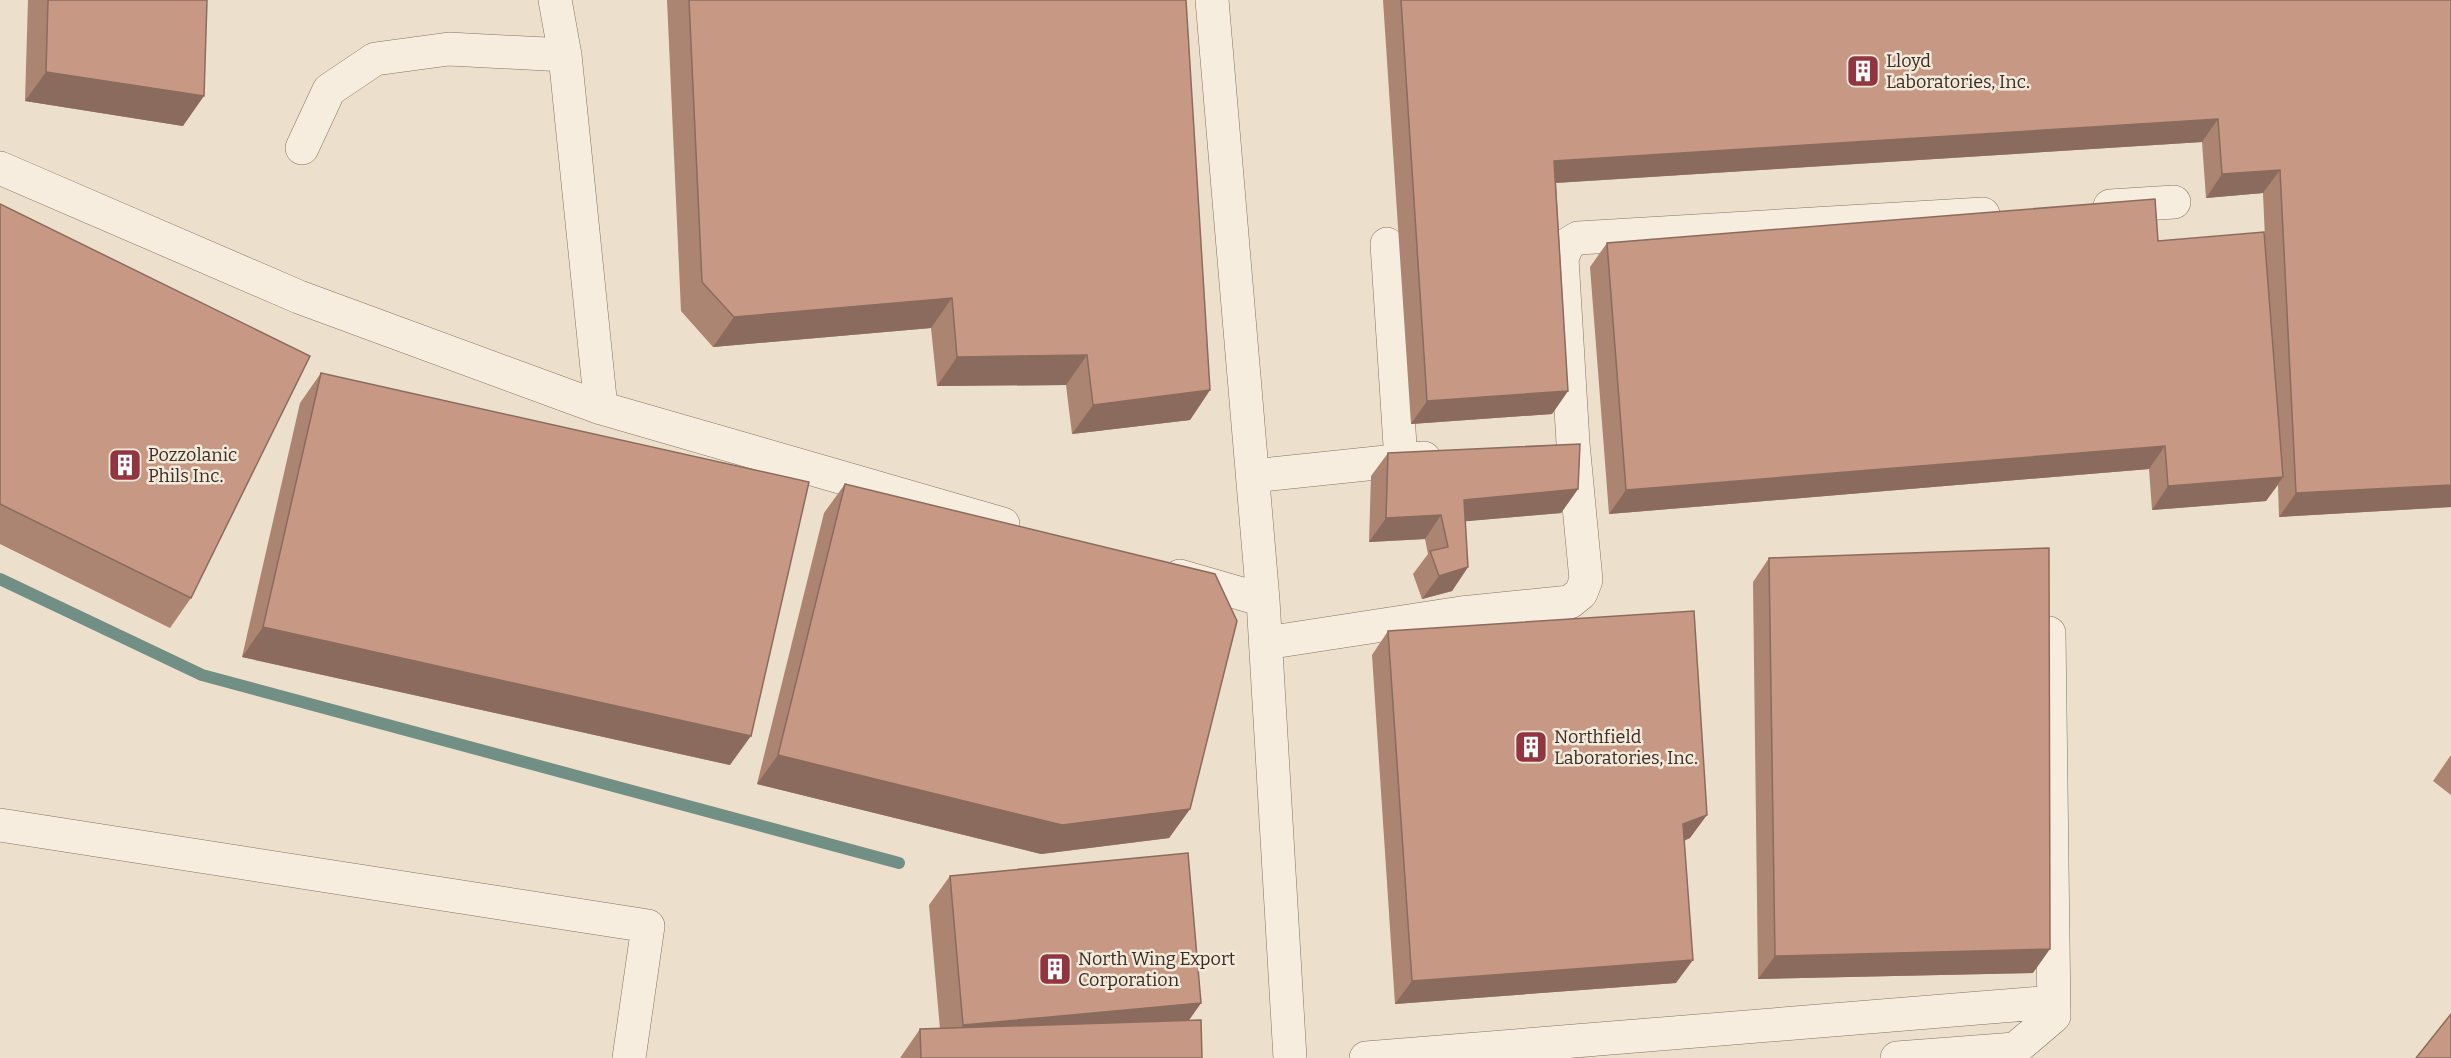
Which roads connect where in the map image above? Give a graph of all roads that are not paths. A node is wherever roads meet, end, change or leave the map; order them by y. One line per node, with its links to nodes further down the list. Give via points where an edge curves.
1 (555, 0): 3 (street)
2 (1212, 0): 15 (street)
3 (565, 55): 4 (street, via 449,49 375,59 329,90); 10 (street)
4 (302, 148)
5 (0, 168): 10 (street, via 299,297)
6 (2174, 202): 7 (street)
7 (2079, 208)
8 (2007, 212): 11 (street, via 1578,238 1568,244 1562,258)
9 (1387, 244): 14 (street)
10 (601, 408): 16 (street)
11 (1573, 443): 12 (street); 20 (street, via 1586,580 1581,593 1570,602 1461,613)
12 (1539, 447)
13 (1459, 455): 14 (street)
14 (1401, 461): 15 (street)
15 (1252, 476): 18 (street)
16 (1035, 534)
17 (1149, 567): 18 (street)
18 (1263, 600): 20 (street)
19 (2049, 633): 22 (street)
20 (1266, 643): 24 (street)
21 (0, 825): 23 (street, via 648,926)
22 (2053, 1002): 25 (street); 26 (street, via 2054,1016 2015,1049)
23 (629, 1058)
24 (1290, 1058)
25 (1366, 1058)
26 (1897, 1058)

